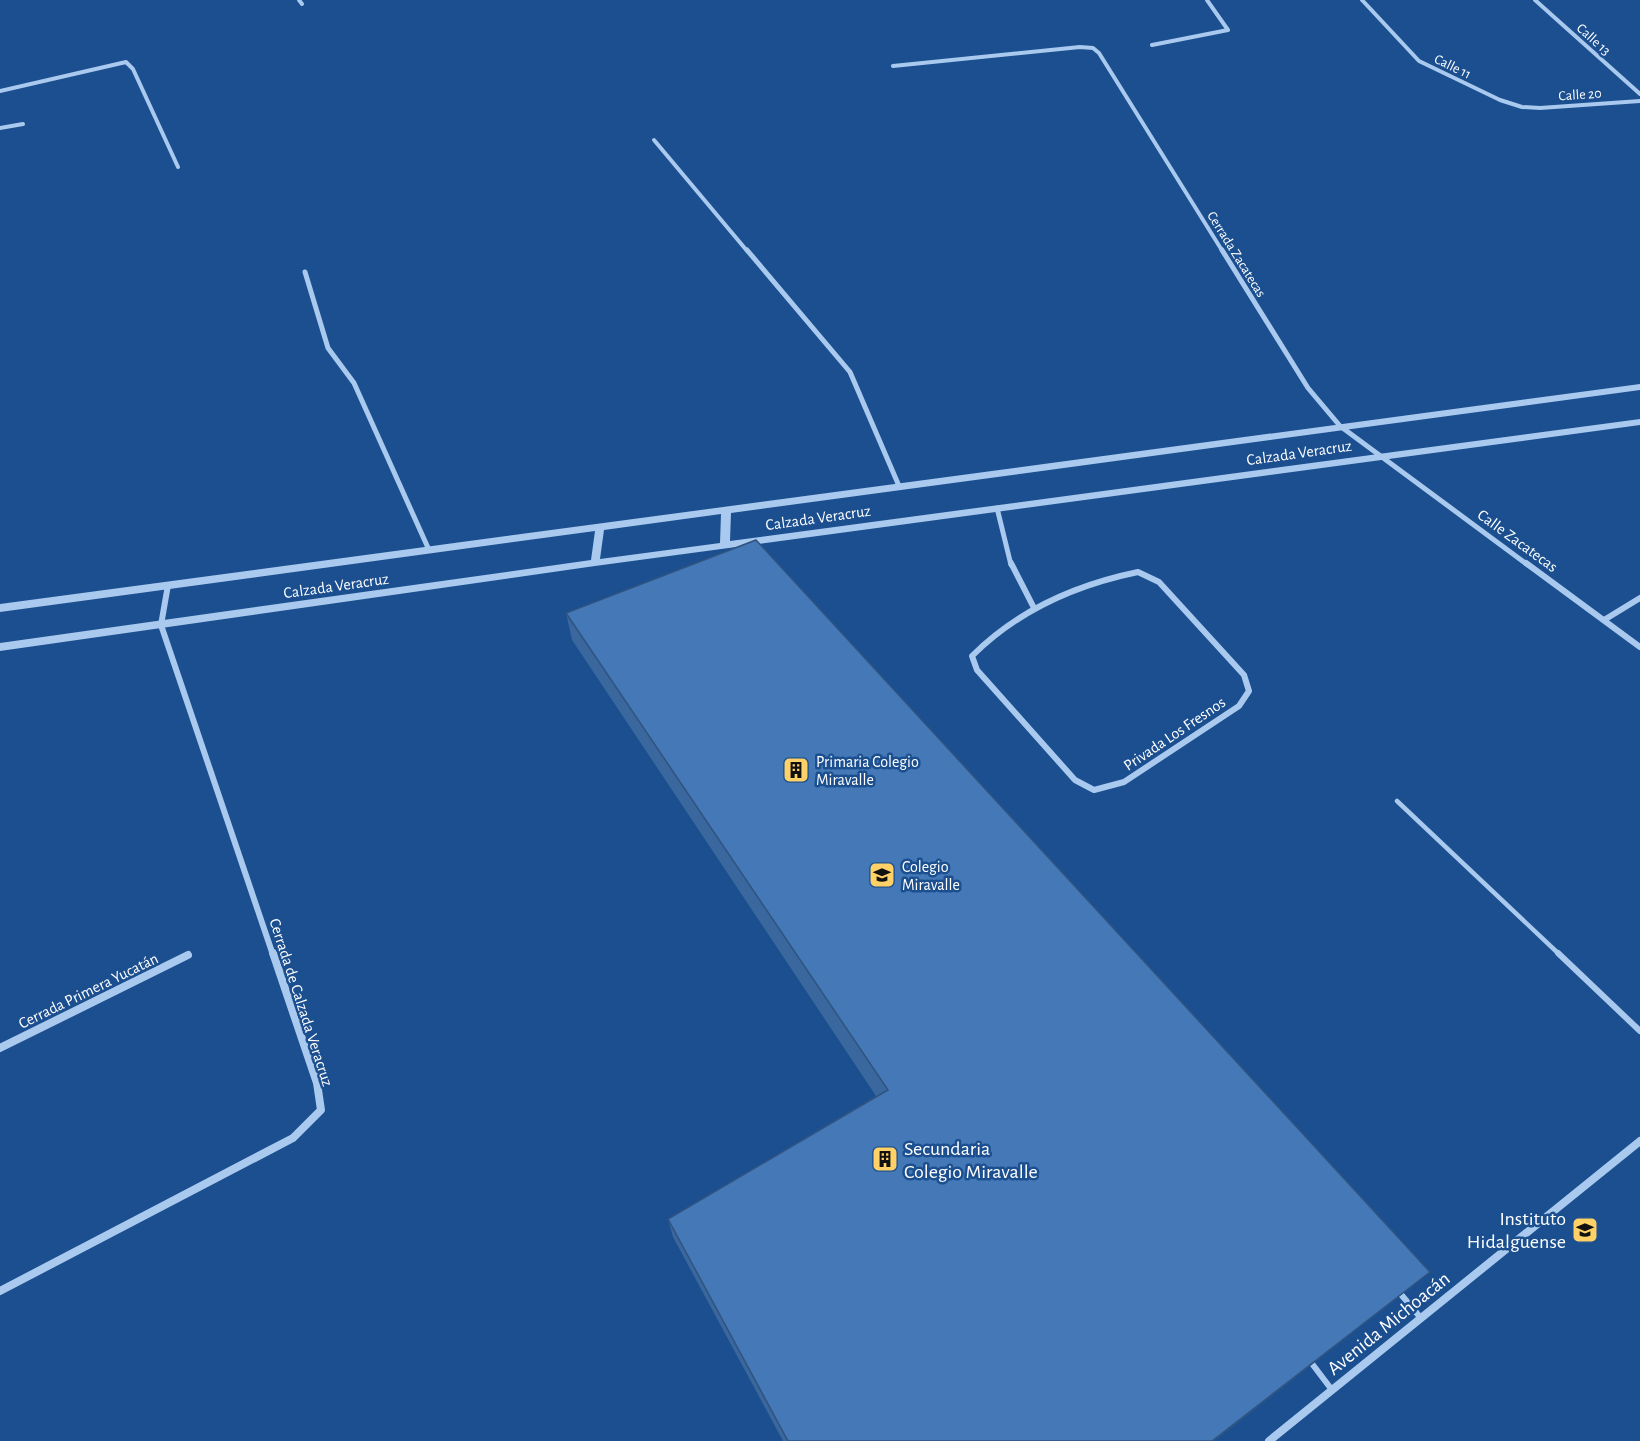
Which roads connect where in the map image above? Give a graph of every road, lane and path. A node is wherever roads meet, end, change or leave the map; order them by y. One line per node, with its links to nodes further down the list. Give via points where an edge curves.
1 (1207, 0): 4 (street, via 1228,30)
2 (1362, 0): 9 (street, Calle 11, via 1419,61)
3 (1535, 0): 7 (street, Calle 13)
4 (1152, 45)
5 (893, 66): 17 (street, Cerrada Zacatecas, via 1093,48 1289,361)
6 (0, 91): 13 (street, via 126,62 133,69)
7 (1640, 94)
8 (1640, 101): 9 (street, Calle 20)
9 (1522, 107)
10 (23, 124): 11 (street)
11 (0, 128)
12 (654, 140): 19 (street, via 850,372)
13 (178, 167)
14 (305, 272): 24 (street, via 328,348 354,383)
15 (1640, 387): 17 (street, Calzada Veracruz)
16 (1640, 422): 18 (street, Calzada Veracruz)
17 (1340, 426): 18 (street, Cerrada Zacatecas); 19 (street, Calzada Veracruz)
18 (1381, 456): 20 (street, Calzada Veracruz); 30 (street, Calle Zacatecas)
19 (899, 486): 21 (street, Calzada Veracruz)
20 (997, 508): 23 (street, Calzada Veracruz); 29 (street, via 1010,562)
21 (726, 510): 22 (street, Calzada Veracruz); 23 (street)
22 (600, 527): 24 (street, Calzada Veracruz); 25 (street)
23 (725, 545): 25 (street, Calzada Veracruz)
24 (429, 550): 26 (street, Calzada Veracruz)
25 (595, 563): 31 (street, Calzada Veracruz)
26 (168, 585): 28 (street, Calzada Veracruz); 31 (street, Cerrada de Calzada Veracruz)
27 (1640, 598): 30 (street)
28 (0, 608)
29 (1034, 608): 29 (street, Privada Los Fresnos, via 986,640 972,656 977,670 1075,780 1094,790 1124,782 1239,706 1249,691 1244,675 1159,582 1138,572 1113,577)
30 (1604, 620): 33 (street, Calle Zacatecas)
31 (161, 625): 32 (street, Calzada Veracruz); 40 (street, Cerrada de Calzada Veracruz, via 317,1083 321,1110 293,1137)
32 (0, 646)
33 (1640, 646)
34 (1397, 801): 36 (lane)
35 (188, 955): 37 (street, Cerrada Primera Yucatán)
36 (1640, 1031)
37 (0, 1048)
38 (1640, 1141): 41 (street, Avenida Michoacán)
39 (1397, 1290): 41 (lane)
40 (0, 1291)
41 (1420, 1317): 43 (street, Avenida Michoacán)
42 (1302, 1350): 43 (lane)
43 (1332, 1390): 44 (street, Avenida Michoacán)
44 (1269, 1441)

